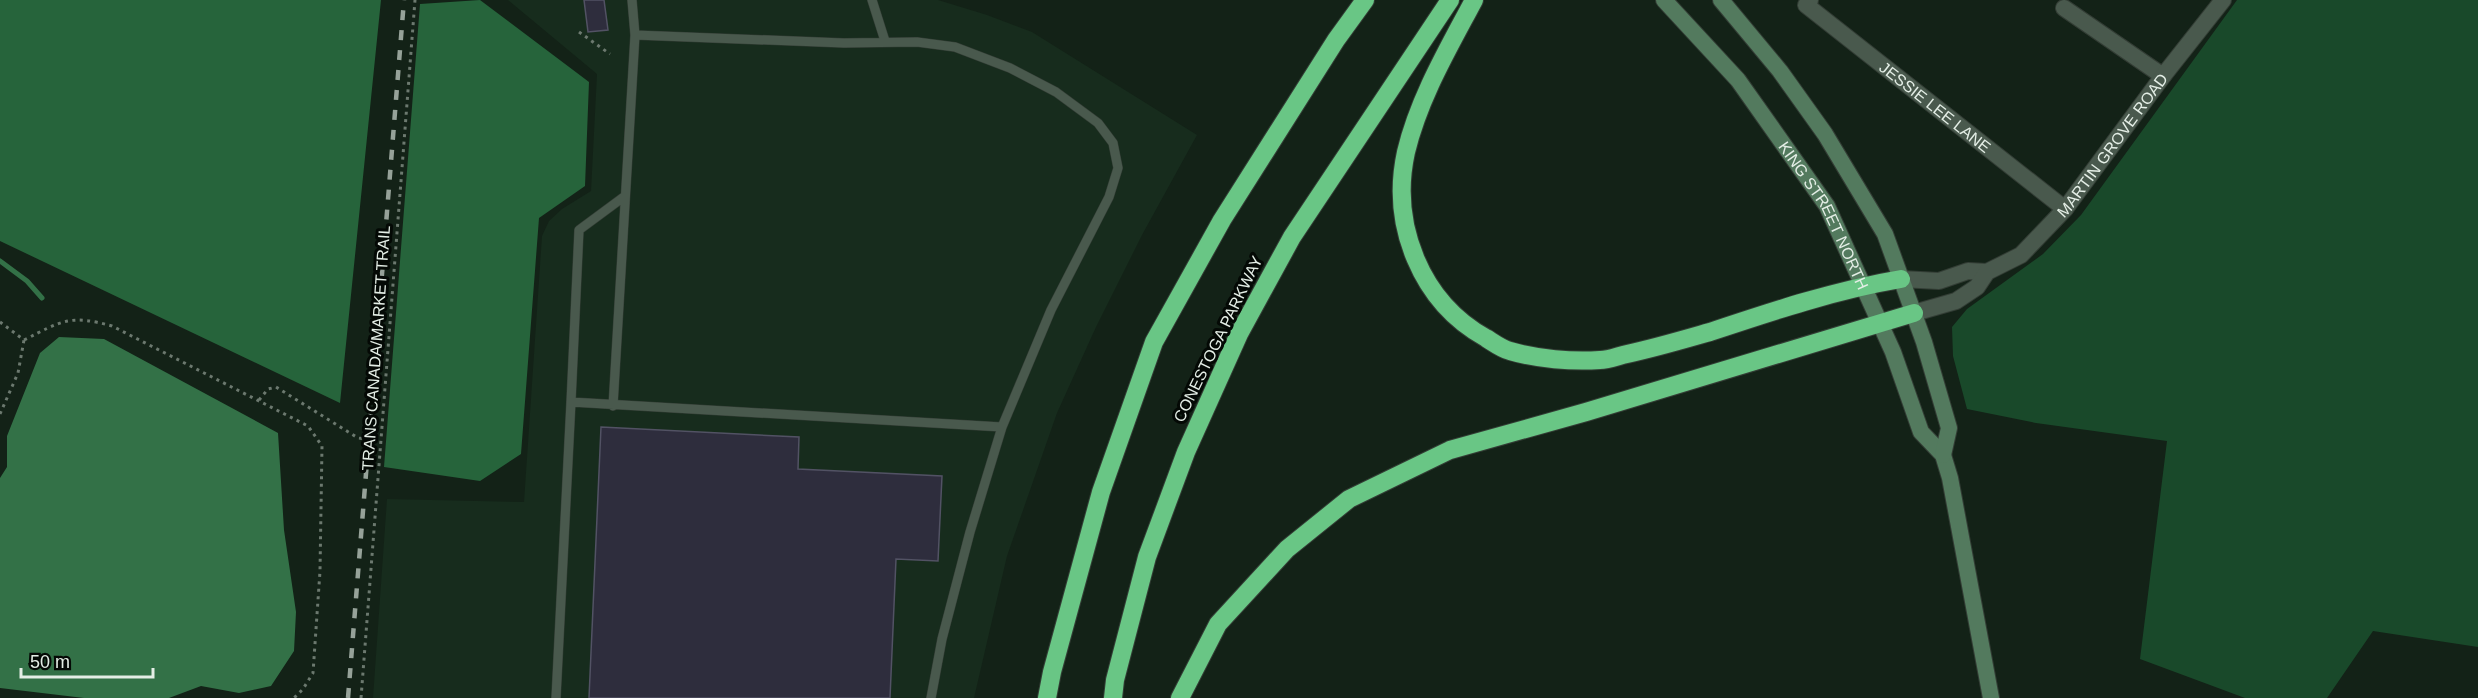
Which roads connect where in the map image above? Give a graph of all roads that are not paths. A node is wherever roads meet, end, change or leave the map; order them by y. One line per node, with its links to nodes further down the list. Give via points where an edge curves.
1 (632, 0): 11 (lane)
2 (872, 0): 12 (lane)
3 (1365, 0): 27 (highway, via 1222,220 1155,342 1101,492)
4 (1450, 0): 28 (highway, CONESTOGA PARKWAY, via 1292,237 1239,334 1186,452 1147,557)
5 (1474, 0): 18 (highway, via 1422,101 1406,153 1401,195 1413,256 1446,308 1471,330 1509,351 1601,360 1664,346)
6 (1664, 0): 18 (main road, KING STREET NORTH, via 1738,80 1827,206)
7 (1721, 0): 17 (main road, KING STREET NORTH, via 1780,70 1825,134 1885,234)
8 (2223, 0): 13 (street, MARTIN GROVE ROAD)
9 (1808, 3): 15 (street, JESSIE LEE LANE)
10 (2064, 8): 13 (street)
11 (635, 35): 12 (lane); 14 (lane)
12 (885, 41): 23 (lane, via 955,47 1010,68 1056,92 1098,123 1113,143 1118,168 1109,197 1032,350)
13 (2163, 76): 15 (street, MARTIN GROVE ROAD)
14 (625, 196): 21 (lane, via 579,230); 22 (lane)
15 (2065, 209): 16 (street, MARTIN GROVE ROAD, via 2020,255)
16 (1988, 272): 17 (street, MARTIN GROVE ROAD, via 1968,271 1939,281); 19 (street, MARTIN GROVE ROAD, via 1977,287 1956,300)
17 (1901, 279): 18 (highway); 19 (main road, KING STREET NORTH)
18 (1863, 285): 20 (main road, KING STREET NORTH)
19 (1914, 314): 20 (highway); 24 (main road, KING STREET NORTH, via 1949,428)
20 (1881, 324): 24 (main road, KING STREET NORTH, via 1921,432); 29 (highway, via 1450,450 1349,499 1287,549 1218,624)
21 (571, 402): 22 (lane); 25 (lane)
22 (613, 406): 23 (lane)
23 (1002, 427): 26 (lane, via 953,596)
24 (1942, 455): 30 (main road, KING STREET NORTH, via 1950,478)
25 (556, 698)
26 (931, 698)
27 (1047, 698)
28 (1113, 698)
29 (1180, 698)
30 (1991, 698)

